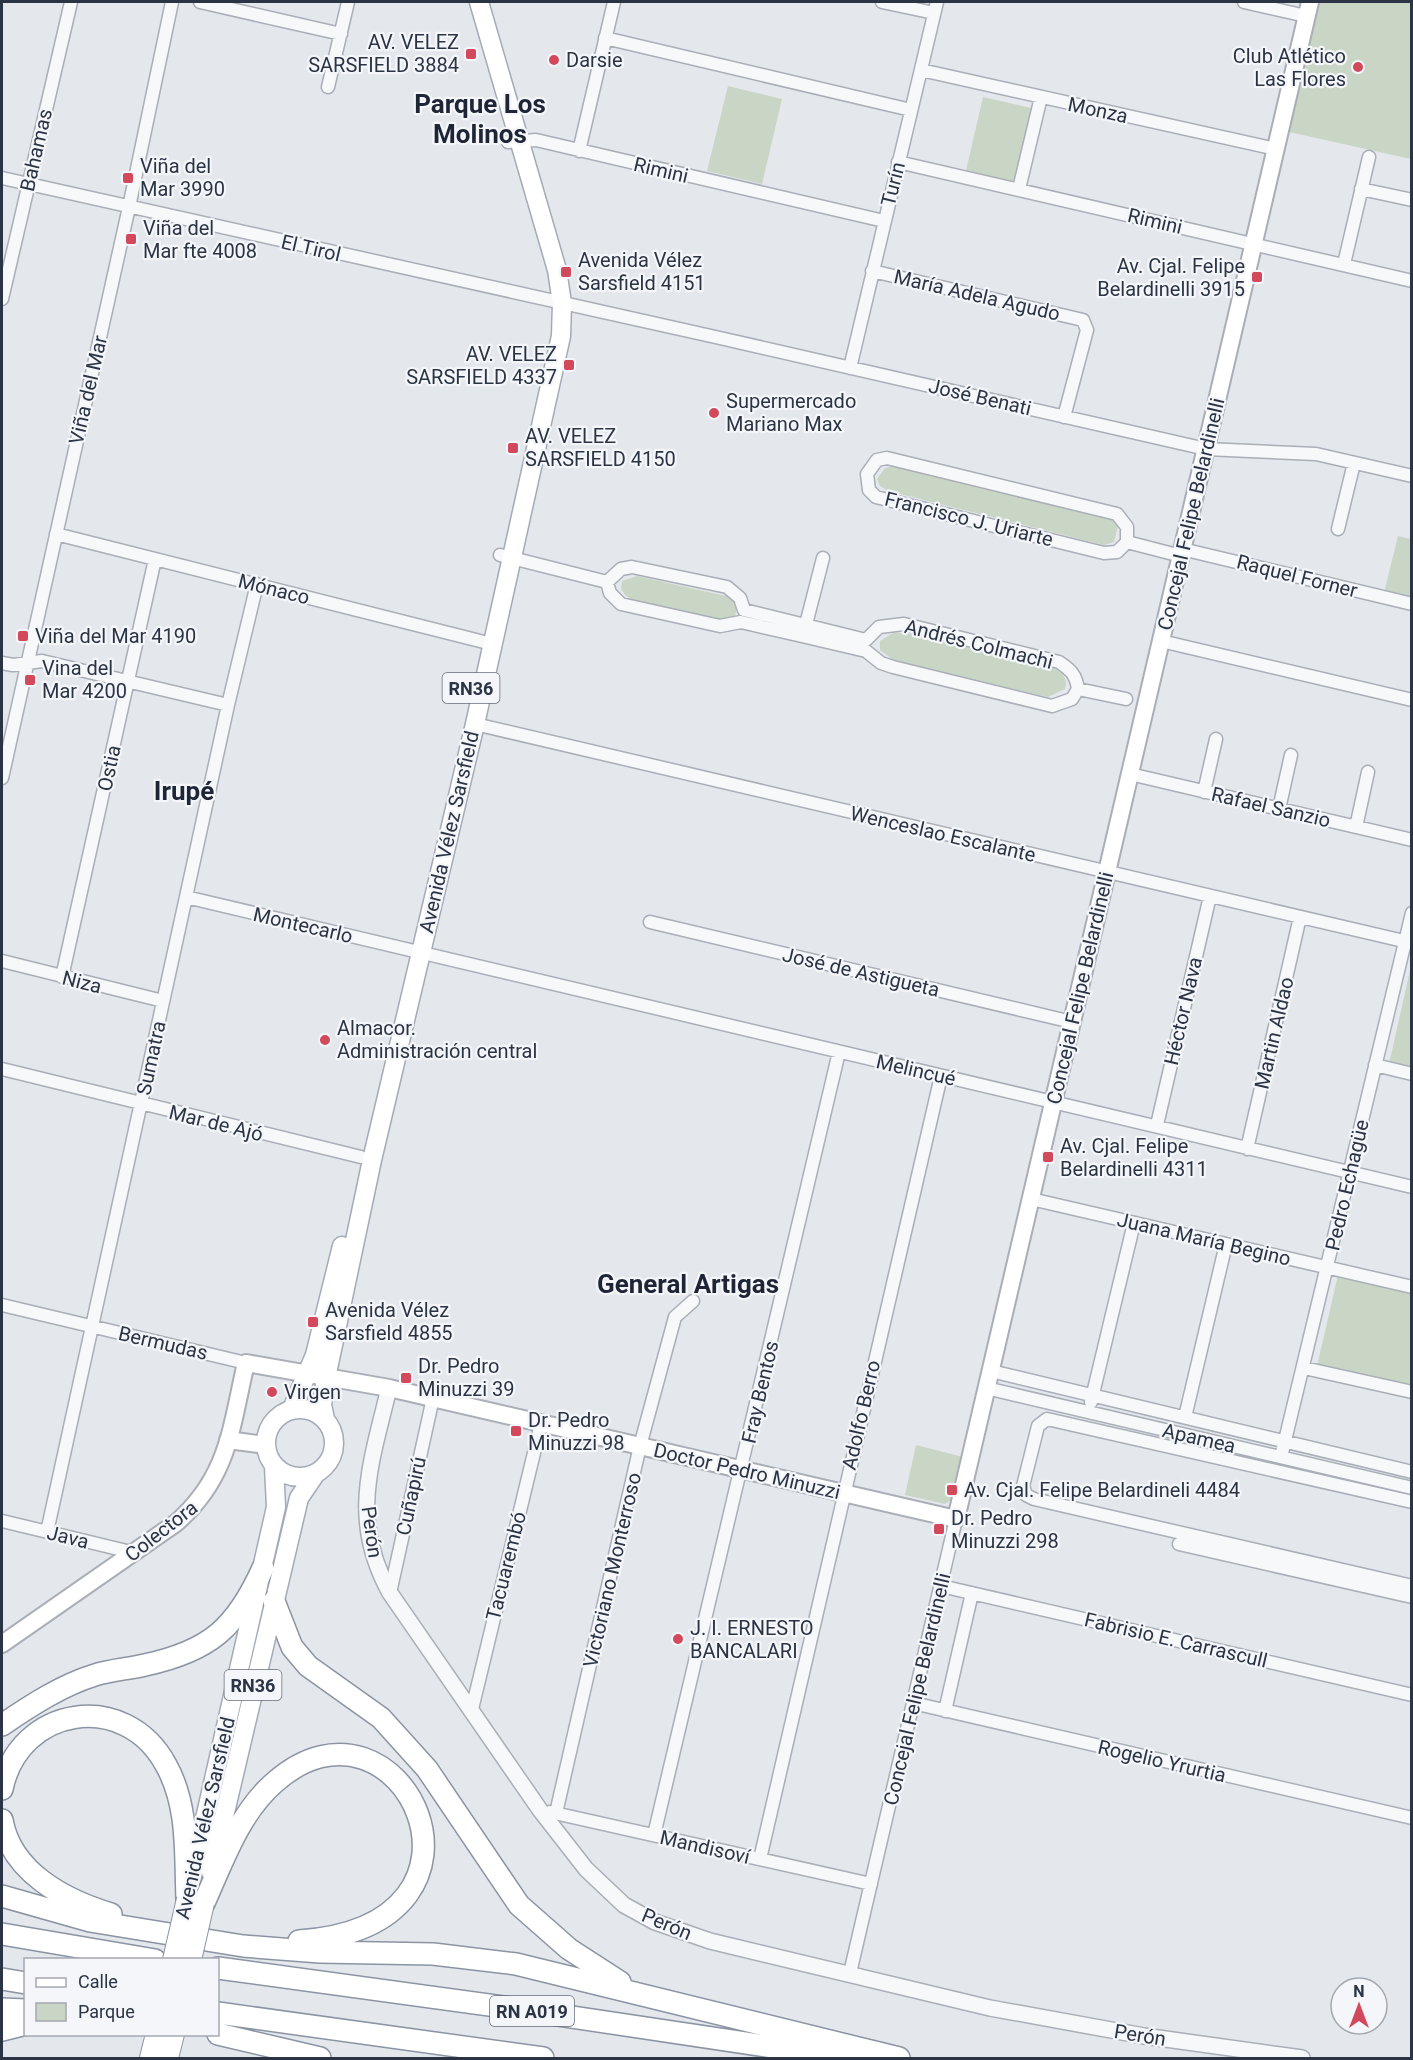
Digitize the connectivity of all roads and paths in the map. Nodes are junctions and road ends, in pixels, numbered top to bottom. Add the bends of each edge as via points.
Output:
1 (71, 2) edge
2 (172, 2) edge
3 (200, 2) edge
4 (348, 2) edge
5 (467, 2) edge
6 (479, 2) edge
7 (614, 2) edge
8 (882, 2) edge
9 (1244, 2) edge
10 (936, 7) edge
11 (1308, 9) edge
12 (341, 34) junction
13 (605, 38) junction
14 (921, 70) junction
15 (328, 87) dead end
16 (1041, 97) junction
17 (911, 110) junction
18 (514, 141) junction
19 (1276, 149) junction
20 (579, 151) junction
21 (1369, 158) dead end
22 (898, 162) junction
23 (2, 178) edge
24 (28, 184) junction
25 (1019, 189) junction
26 (1361, 189) junction
27 (1412, 200) edge
28 (129, 207) junction
29 (884, 221) junction
30 (1254, 244) junction
31 (1344, 264) junction
32 (872, 271) junction
33 (1412, 281) edge
34 (2, 299) edge
35 (556, 302) junction
36 (850, 368) junction
37 (1064, 417) junction
38 (1206, 449) junction
39 (1354, 463) junction
40 (1412, 476) edge
41 (1338, 529) dead end
42 (56, 534) junction
43 (1127, 542) junction
44 (1182, 552) junction
45 (506, 557) junction
46 (824, 558) dead end
47 (155, 559) junction
48 (607, 582) junction
49 (257, 584) junction
50 (1412, 604) edge
51 (742, 616) junction
52 (805, 630) junction
53 (1161, 641) junction
54 (487, 643) junction
55 (866, 645) junction
56 (28, 662) junction
57 (2, 663) edge
58 (128, 680) junction
59 (1078, 689) junction
60 (1126, 699) dead end
61 (1412, 700) edge
62 (228, 705) junction
63 (475, 724) junction
64 (1216, 739) dead end
65 (1291, 755) dead end
66 (1368, 772) dead end
67 (1130, 774) junction
68 (2, 778) edge
69 (1204, 792) junction
70 (1280, 809) junction
71 (1356, 827) junction
72 (1412, 840) edge
73 (1107, 872) junction
74 (1210, 896) junction
75 (186, 897) junction
76 (1412, 913) edge
77 (1300, 917) junction
78 (650, 922) dead end
79 (1408, 942) edge
80 (415, 952) junction
81 (2, 961) edge
82 (62, 977) junction
83 (163, 1001) junction
84 (1072, 1022) junction
85 (839, 1052) junction
86 (1376, 1065) junction
87 (2, 1070) edge
88 (1412, 1074) edge
89 (941, 1076) junction
90 (1053, 1103) junction
91 (141, 1104) junction
92 (1157, 1125) junction
93 (1247, 1149) junction
94 (362, 1157) junction
95 (1350, 1173) junction
96 (1412, 1187) edge
97 (1031, 1199) junction
98 (1134, 1223) junction
99 (1227, 1244) junction
100 (1328, 1268) junction
101 (1412, 1287) edge
102 (693, 1300) dead end
103 (2, 1305) edge
104 (92, 1326) junction
105 (246, 1363) junction
106 (1305, 1368) junction
107 (991, 1371) junction
108 (307, 1376) junction
109 (326, 1378) junction
110 (389, 1388) junction
111 (986, 1388) junction
112 (1412, 1392) edge
113 (1092, 1395) junction
114 (433, 1398) junction
115 (292, 1409) junction
116 (1088, 1412) junction
117 (1185, 1417) junction
118 (325, 1419) junction
119 (541, 1424) junction
120 (228, 1440) junction
121 (1286, 1442) junction
122 (265, 1445) junction
123 (640, 1446) junction
124 (1281, 1457) junction
125 (274, 1466) junction
126 (742, 1470) junction
127 (1412, 1472) edge
128 (316, 1473) junction
129 (1412, 1488) edge
130 (843, 1493) junction
131 (1412, 1502) edge
132 (956, 1519) junction
133 (2, 1521) edge
134 (47, 1532) junction
135 (1179, 1544) dead end
136 (135, 1553) junction
137 (263, 1568) junction
138 (940, 1586) junction
139 (1412, 1586) edge
140 (390, 1593) junction
141 (972, 1593) junction
142 (1412, 1597) edge
143 (274, 1601) junction
144 (2, 1644) edge
145 (1412, 1695) edge
146 (913, 1703) junction
147 (472, 1709) junction
148 (945, 1711) junction
149 (2, 1725) edge
150 (2, 1790) edge
151 (540, 1810) junction
152 (556, 1814) junction
153 (1412, 1818) edge
154 (2, 1820) edge
155 (654, 1835) junction
156 (760, 1859) junction
157 (871, 1884) junction
158 (2, 1896) edge
159 (196, 1901) junction
160 (2, 1934) edge
161 (186, 1937) junction
162 (149, 1958) edge
163 (173, 1958) edge
164 (191, 1958) edge
165 (219, 1968) edge
166 (850, 1974) junction
167 (2, 1979) edge
168 (24, 1983) edge
169 (653, 1998) junction
170 (2, 2009) edge
171 (24, 2010) edge
172 (219, 2013) edge
173 (24, 2024) edge
174 (2, 2030) edge
175 (219, 2034) edge
176 (156, 2036) edge
177 (174, 2036) edge
178 (207, 2036) edge
179 (150, 2058) edge
180 (168, 2058) edge
181 (271, 2058) edge
182 (320, 2058) edge
183 (543, 2058) edge
184 (846, 2058) edge
185 (899, 2058) edge
186 (1302, 2058) edge

1 - 24 street, Bahamas
2 - 28 street, Viña del Mar
3 - 12 street
4 - 12 street
5 - 18 main road, Avenida Vélez Sarsfield / RN36
6 - 18 main road, Avenida Vélez Sarsfield / RN36
7 - 13 street
8 - 10 street
9 - 11 street
10 - 14 street, Turín
11 - 19 main road, Concejal Felipe Belardinelli
12 - 15 street
13 - 17 street
13 - 20 street
14 - 16 street, Monza
14 - 17 street, Turín
16 - 19 street, Monza
16 - 25 street
17 - 22 street, Turín
18 - 20 street, Rimini via 536,140
18 - 35 main road, Avenida Vélez Sarsfield / RN36 via 556,270
19 - 30 main road, Concejal Felipe Belardinelli
20 - 29 street, Rimini
21 - 26 street
22 - 25 street, Rimini
22 - 29 street, Turín
23 - 24 street, El Tirol
24 - 28 street, El Tirol
24 - 34 street, Bahamas
25 - 30 street, Rimini
26 - 27 street
26 - 31 street
28 - 35 street, El Tirol
28 - 42 street, Viña del Mar
29 - 32 street, Turín
30 - 31 street, Rimini
30 - 38 main road, Concejal Felipe Belardinelli
31 - 33 street, Rimini
32 - 36 street, Turín
32 - 37 street, María Adela Agudo via 1083,320 1087,330
35 - 36 street, José Benati
35 - 45 main road, Avenida Vélez Sarsfield / RN36 via 558,356
36 - 37 street, José Benati
37 - 38 street, José Benati
38 - 39 street, José Benati via 1316,454
38 - 44 main road, Concejal Felipe Belardinelli
39 - 40 street, José Benati
39 - 41 street
42 - 47 street, Mónaco
42 - 56 street, Viña del Mar
43 - 43 street, Francisco J. Uriarte via 1127,527 1117,514 887,458 877,460 867,474 869,490 876,497 1104,553 1117,552
43 - 44 street
44 - 50 street, Raquel Forner
44 - 53 main road, Concejal Felipe Belardinelli
45 - 48 street
45 - 54 main road, Avenida Vélez Sarsfield / RN36
46 - 52 street
47 - 49 street, Mónaco
47 - 58 street, Ostia
48 - 51 street via 610,593 621,604 720,627
48 - 51 street via 621,569 644,568 727,587 740,598
49 - 54 street, Mónaco
49 - 62 street, Sumatra
51 - 52 street
52 - 55 street
53 - 61 street
53 - 67 main road, Concejal Felipe Belardinelli
54 - 63 main road, Avenida Vélez Sarsfield / RN36
54 - 80 main road, Avenida Vélez Sarsfield / RN36
55 - 59 street via 881,663 893,667 1052,706 1072,699
55 - 59 street, Andrés Colmachi via 879,627 904,624 1059,662 1077,678
56 - 57 street
56 - 58 street via 42,661
56 - 68 street, Viña del Mar
58 - 62 street
58 - 82 street, Ostia
59 - 60 street
62 - 75 street, Sumatra
63 - 73 street, Wenceslao Escalante
63 - 80 main road, Avenida Vélez Sarsfield / RN36
64 - 69 street
65 - 70 street
66 - 71 street
67 - 69 street, Rafael Sanzio
67 - 73 main road, Concejal Felipe Belardinelli
69 - 70 street, Rafael Sanzio
70 - 71 street, Rafael Sanzio
71 - 72 street, Rafael Sanzio
73 - 74 street, Wenceslao Escalante
73 - 84 main road, Concejal Felipe Belardinelli
74 - 77 street, Wenceslao Escalante
74 - 92 street, Héctor Nava
75 - 80 street, Montecarlo
75 - 83 street, Sumatra
76 - 79 street, Pedro Echagüe
77 - 79 street, Wenceslao Escalante
77 - 93 street, Martin Aldao
78 - 84 street, José de Astigueta
79 - 86 street, Pedro Echagüe
80 - 85 street, Melincué
80 - 94 main road, Avenida Vélez Sarsfield / RN36
80 - 109 main road, Avenida Vélez Sarsfield / RN36
81 - 82 street, Niza
82 - 83 street, Niza
83 - 91 street, Sumatra
84 - 90 main road, Concejal Felipe Belardinelli
85 - 89 street, Melincué
85 - 126 street, Fray Bentos
86 - 88 street
86 - 95 street, Pedro Echagüe
87 - 91 street, Mar de Ajó
89 - 90 street, Melincué
89 - 130 street, Adolfo Berro
90 - 92 street, Melincué
90 - 97 main road, Concejal Felipe Belardinelli
91 - 94 street, Mar de Ajó
91 - 104 street, Sumatra
92 - 93 street, Melincué
93 - 95 street, Melincué
94 - 108 main road, Avenida Vélez Sarsfield / RN36 via 334,1283
95 - 96 street, Melincué
95 - 100 street, Pedro Echagüe
97 - 98 street, Juana María Begino
97 - 107 main road, Concejal Felipe Belardinelli
98 - 99 street, Juana María Begino
98 - 113 street
99 - 100 street, Juana María Begino
99 - 117 street
100 - 101 street, Juana María Begino
100 - 106 street, Pedro Echagüe
102 - 123 street, Victoriano Monterroso via 675,1317
103 - 104 street, Bermudas
104 - 105 street, Bermudas
104 - 134 street, Sumatra
105 - 108 main road, Bermudas
105 - 120 main road, Colectora
106 - 112 street
106 - 121 street, Pedro Echagüe
107 - 111 main road, Concejal Felipe Belardinelli
107 - 113 street, Apamea
108 - 109 main road, Bermudas
108 - 115 main road, Avenida Vélez Sarsfield / RN36
109 - 110 main road, Doctor Pedro Minuzzi
109 - 118 main road, Avenida Vélez Sarsfield / RN36 via 322,1406
110 - 114 main road, Doctor Pedro Minuzzi
110 - 140 street, Perón via 371,1464 366,1511 371,1552
111 - 116 street, Apamea
111 - 132 main road, Concejal Felipe Belardinelli
113 - 116 street
113 - 117 street, Apamea
114 - 119 main road, Doctor Pedro Minuzzi
114 - 140 street, Cuñapirú
115 - 118 main road via 310,1410
115 - 122 main road, RN36 via 270,1424
116 - 124 street, Apamea
117 - 121 street, Apamea
118 - 128 main road, RN36 via 334,1444 329,1461
119 - 123 main road, Doctor Pedro Minuzzi
119 - 147 street, Tacuarembó
120 - 122 main road
120 - 136 main road, Colectora via 217,1475 200,1501
121 - 124 street, Pedro Echagüe
121 - 127 street, Apamea
122 - 125 main road, RN36
123 - 126 main road, Doctor Pedro Minuzzi
123 - 152 street, Victoriano Monterroso
124 - 129 street, Apamea
125 - 128 main road via 289,1475
125 - 137 main road, Avenida Vélez Sarsfield / RN36 via 276,1507
126 - 130 main road, Doctor Pedro Minuzzi
126 - 155 street, Fray Bentos
128 - 143 main road, Avenida Vélez Sarsfield / RN36 via 299,1498
130 - 132 main road, Doctor Pedro Minuzzi
130 - 156 street, Adolfo Berro
131 - 139 street via 1047,1419 1038,1426 1023,1486 1026,1495 1034,1499
132 - 138 street, Concejal Felipe Belardinelli
133 - 134 street, Java
134 - 136 street, Java
135 - 142 street
136 - 144 main road, Colectora
137 - 149 highway via 236,1617 195,1650 82,1679
137 - 159 main road, Avenida Vélez Sarsfield / RN36
138 - 141 street, Fabrisio E. Carrascull
138 - 146 street, Concejal Felipe Belardinelli
140 - 147 street, Perón
141 - 145 street, Fabrisio E. Carrascull
141 - 148 street
143 - 159 main road, Avenida Vélez Sarsfield / RN36
143 - 169 highway via 292,1647 323,1678 381,1718 427,1769 519,1905 569,1950
146 - 148 street, Rogelio Yrurtia
146 - 157 street, Concejal Felipe Belardinelli
147 - 151 street, Perón
148 - 153 street, Rogelio Yrurtia
150 - 159 highway via 16,1752 44,1728 88,1716 127,1725 158,1752 178,1793
151 - 152 street, Mandisoví
151 - 166 street, Perón via 603,1888 655,1922 710,1941
152 - 155 street, Mandisoví
154 - 161 highway via 14,1853 55,1890 98,1910
155 - 156 street, Mandisoví
156 - 157 street, Mandisoví
157 - 166 street, Concejal Felipe Belardinelli
158 - 161 highway via 90,1921
159 - 161 highway via 256,1803 275,1782 309,1761 336,1755 378,1765 399,1780 417,1806 424,1836 421,1870 405,1898 375,1921 314,1940
159 - 163 highway, Avenida Vélez Sarsfield / RN36, bridge
159 - 164 highway, Avenida Vélez Sarsfield / RN36, bridge
160 - 162 highway
161 - 169 highway via 285,1950 470,1957 551,1971
165 - 184 highway, RN A019
166 - 186 street, Perón via 1001,2010 1144,2036
167 - 168 highway
169 - 185 highway
170 - 171 highway
172 - 183 highway, RN A019
173 - 174 highway
175 - 182 highway
176 - 179 highway
177 - 180 highway
178 - 181 highway

